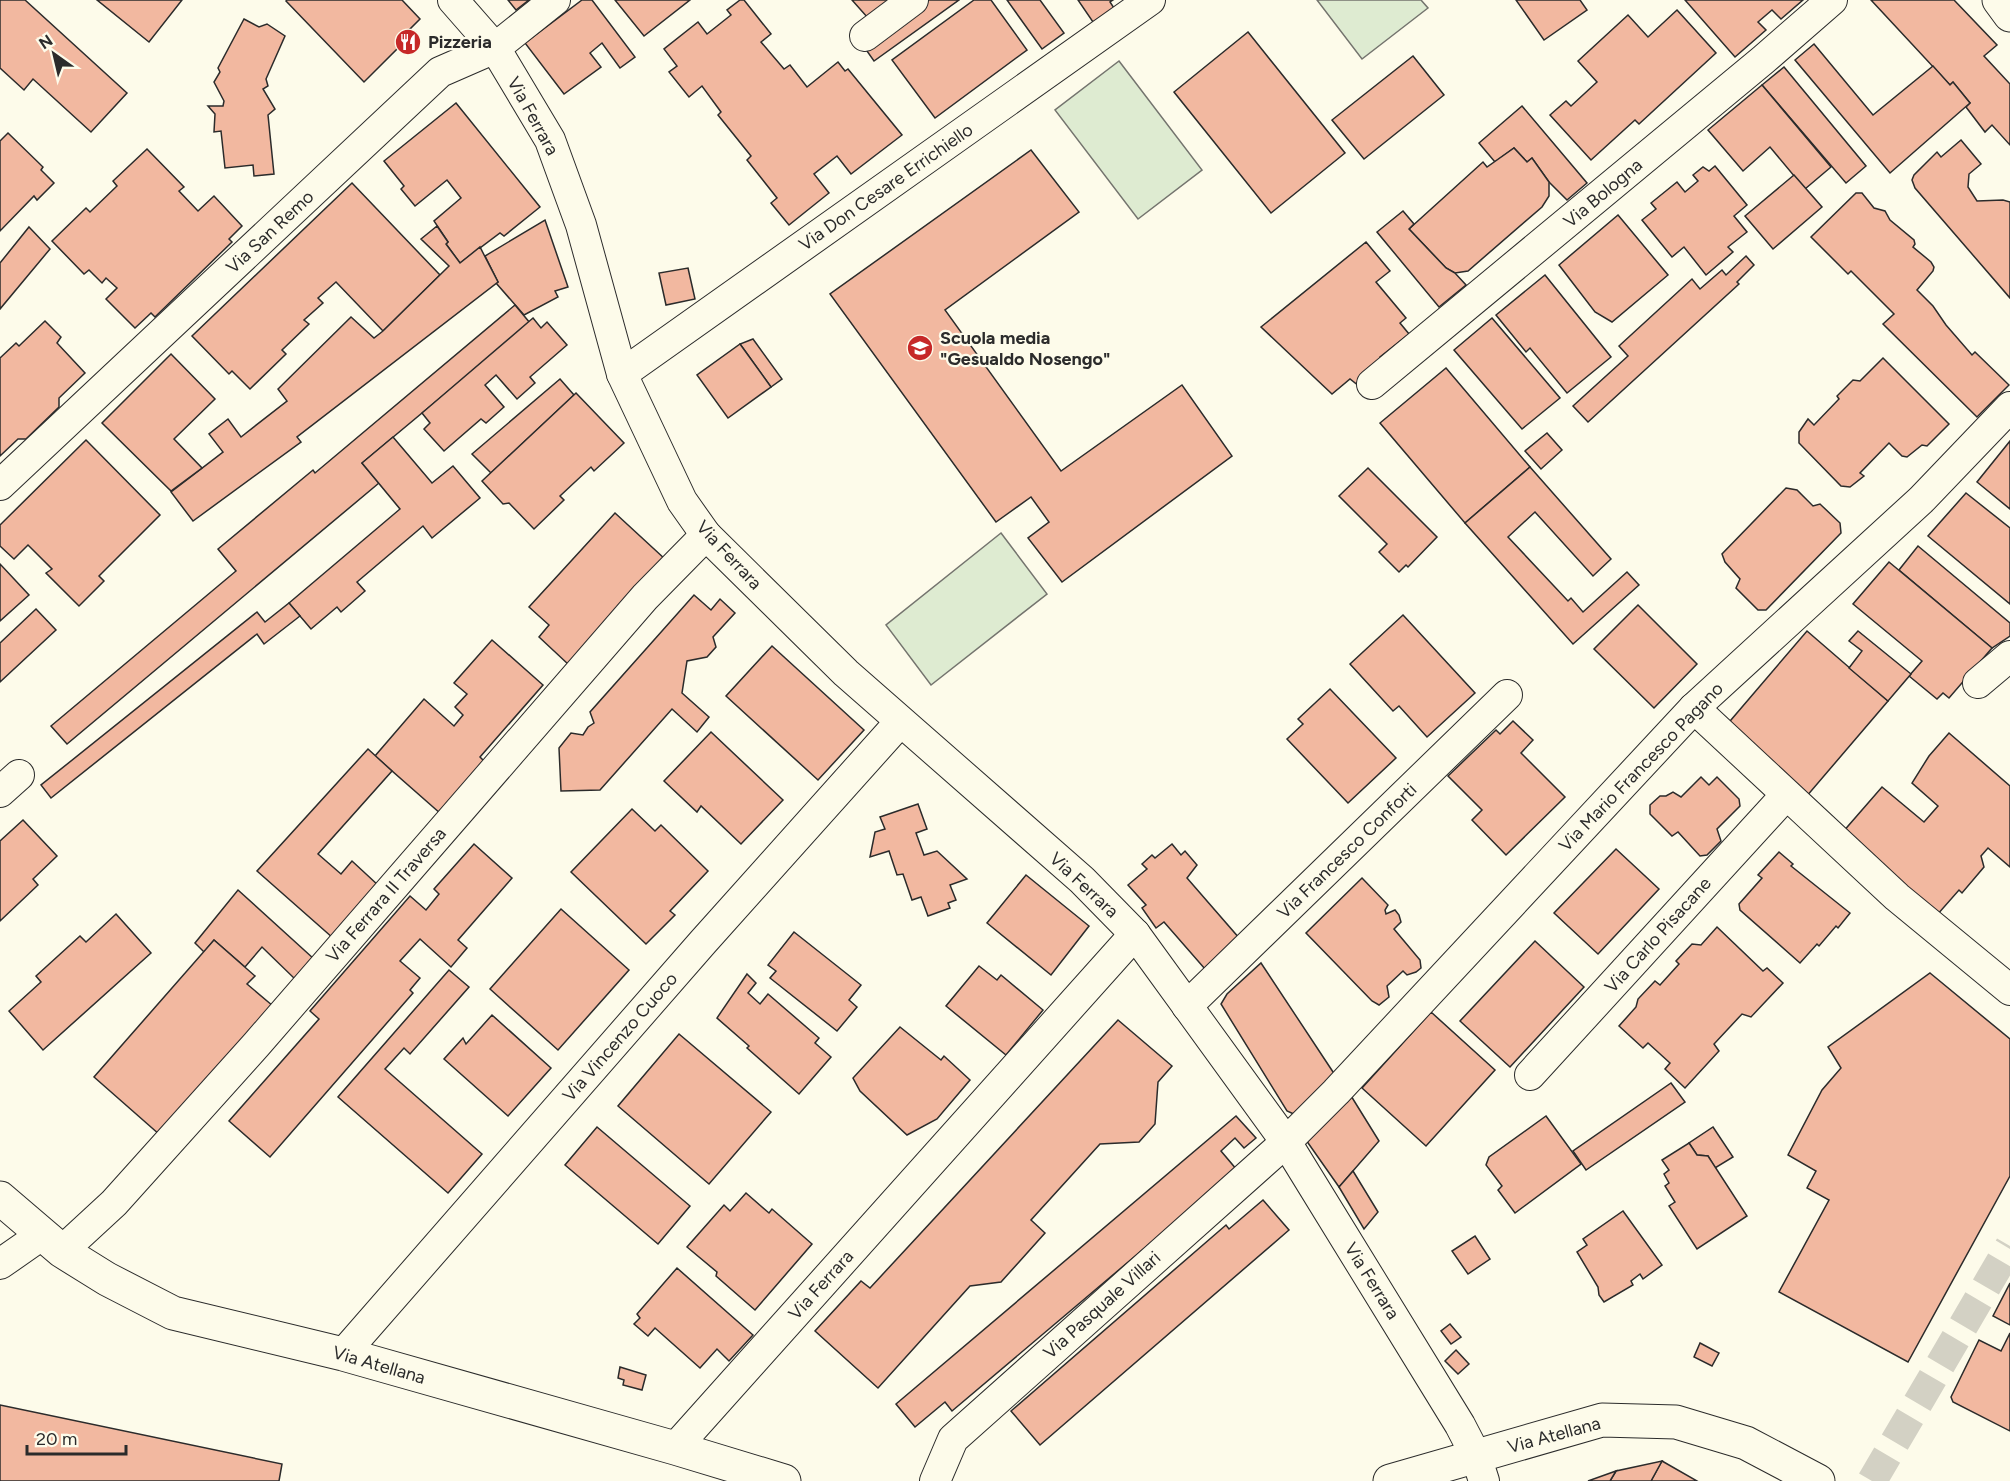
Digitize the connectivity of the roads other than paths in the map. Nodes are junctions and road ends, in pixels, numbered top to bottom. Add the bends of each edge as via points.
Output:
1 (453, 0) edge
2 (555, 0) edge
3 (913, 0) edge
4 (1150, 0) edge
5 (1832, 0) edge
6 (1999, 0) edge
7 (2010, 15) edge
8 (865, 36) dead end
9 (495, 48) junction
10 (622, 374) junction
11 (1372, 384) dead end
12 (2010, 406) edge
13 (0, 485) edge
14 (706, 535) junction
15 (2010, 656) edge
16 (1978, 683) dead end
17 (1507, 695) dead end
18 (1694, 708) junction
19 (900, 722) junction
20 (1786, 795) junction
21 (1135, 934) junction
22 (2010, 990) edge
23 (1188, 1006) junction
24 (1530, 1075) dead end
25 (1286, 1142) junction
26 (0, 1198) edge
27 (53, 1243) junction
28 (0, 1264) edge
29 (343, 1354) junction
30 (675, 1448) junction
31 (1480, 1469) edge
32 (784, 1481) edge
33 (935, 1481) edge
34 (1390, 1481) edge
35 (1818, 1481) edge

1 - 9 street, Via Ferrara
2 - 9 street, Via San Remo
3 - 8 street
4 - 10 street, Via Don Cesare Errichiello
5 - 11 street, Via Bologna
6 - 7 main road
9 - 10 street, Via Ferrara via 550,140 581,225
9 - 13 street, Via San Remo via 440,72
10 - 14 street, Via Ferrara via 682,501
12 - 18 street, Via Mario Francesco Pagano via 1921,500
14 - 19 street, Via Ferrara
14 - 27 street, Via Ferrara II Traversa via 645,597 114,1203
15 - 16 street
17 - 23 street, Via Francesco Conforti
18 - 20 street
18 - 25 street, Via Mario Francesco Pagano
19 - 21 street, Via Ferrara via 1082,880
19 - 29 street, Via Vincenzo Cuoco
20 - 22 street via 1897,897
20 - 24 street, Via Carlo Pisacane
21 - 23 street, Via Ferrara
21 - 30 street, Via Ferrara
23 - 25 street, Via Ferrara
25 - 31 street, Via Ferrara via 1460,1425
25 - 33 street, Via Pasquale Villari via 953,1439
26 - 27 main road, Via Atellana
27 - 28 street, Via Ferrara II Traversa
27 - 29 main road, Via Atellana via 107,1279 173,1312
29 - 30 main road, Via Atellana
30 - 32 main road, Via Atellana
31 - 34 main road, Via Atellana
31 - 35 main road, Via Atellana via 1602,1420 1676,1422 1746,1443

